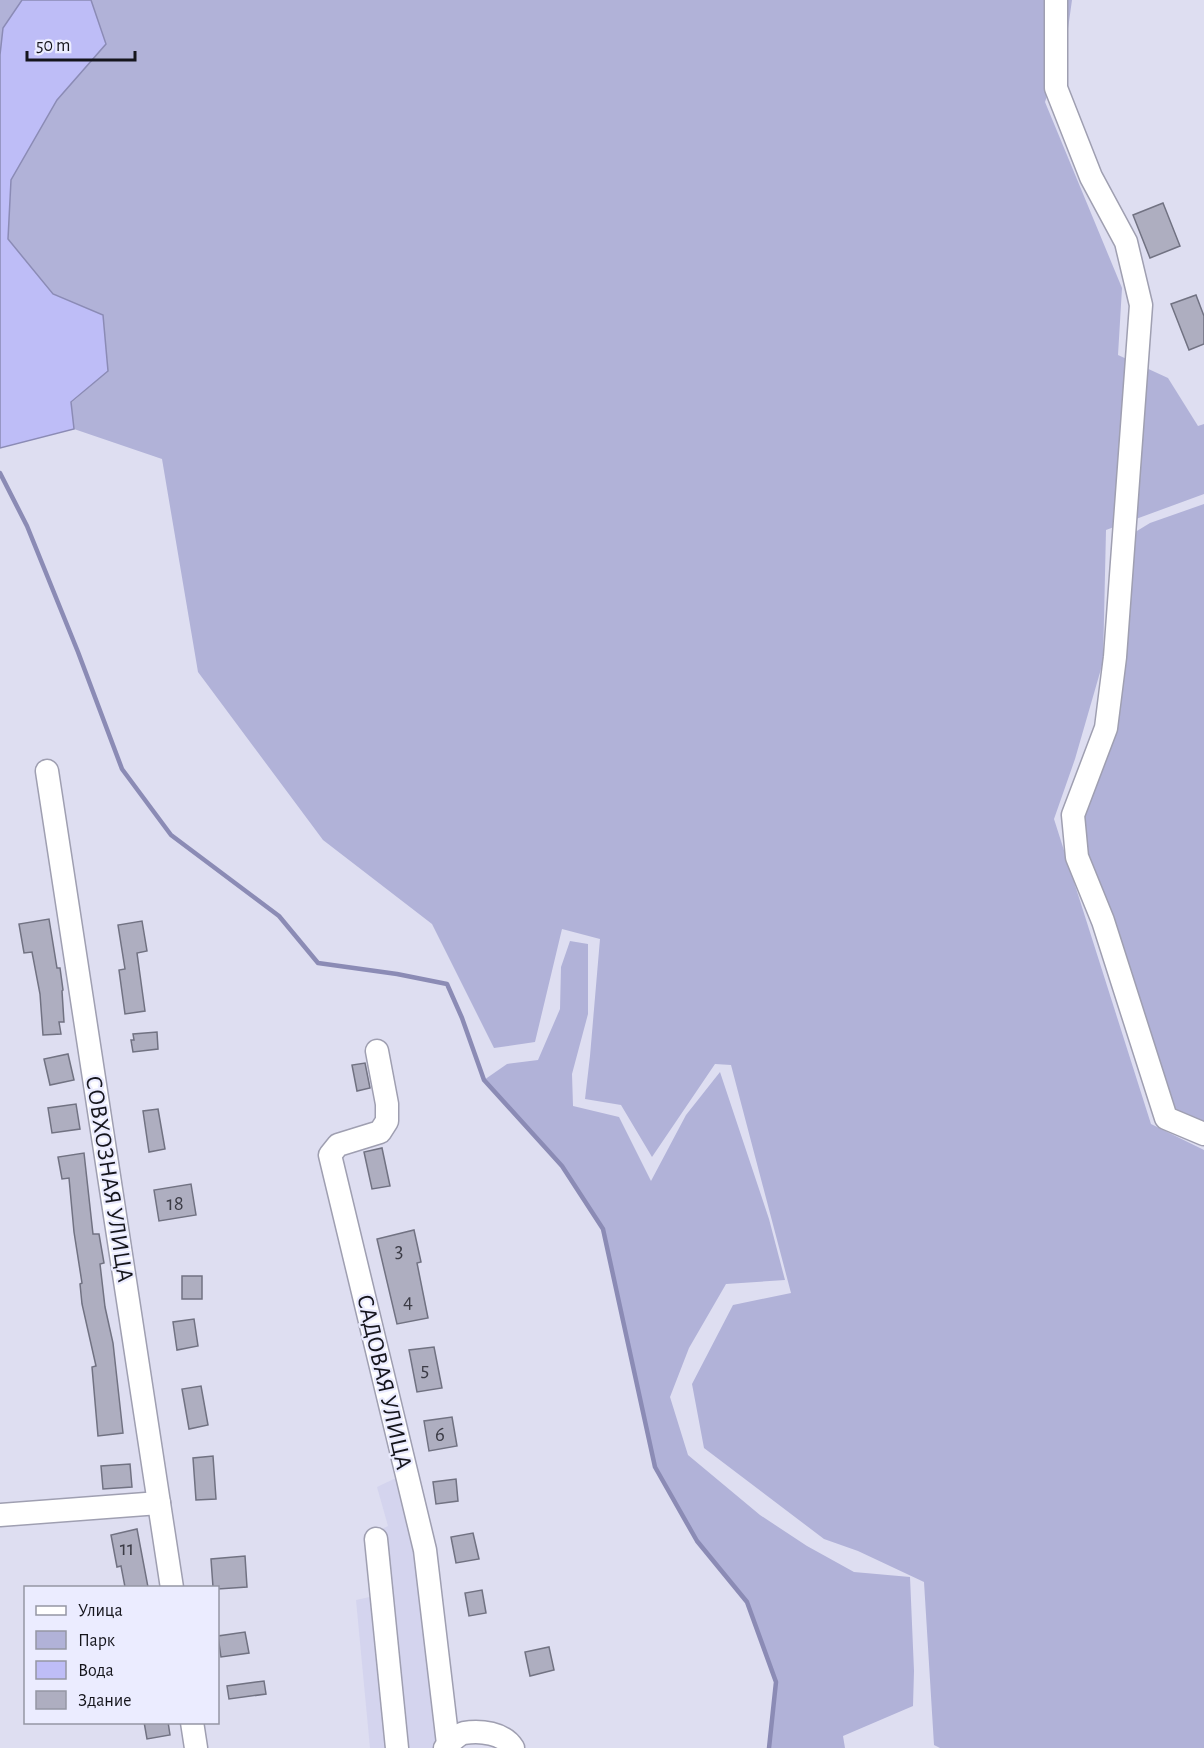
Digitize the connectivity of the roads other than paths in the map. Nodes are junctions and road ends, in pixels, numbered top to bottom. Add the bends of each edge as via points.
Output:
1 (1056, 0) edge
2 (46, 771) dead end
3 (377, 1051) dead end
4 (1204, 1134) edge
5 (159, 1503) junction
6 (0, 1515) edge
7 (376, 1539) dead end
8 (172, 1586) edge
9 (192, 1724) edge
10 (447, 1746) edge
11 (196, 1748) edge
12 (397, 1748) edge
13 (513, 1748) edge

1 - 4 street via 1056,87 1091,177 1126,242 1141,305 1115,657 1106,728 1073,815 1077,857 1103,921 1166,1118
2 - 5 street, СОВХОЗНАЯ УЛИЦА
3 - 10 street, САДОВАЯ УЛИЦА via 387,1121 380,1132 338,1145 330,1155 425,1550
5 - 6 street
5 - 8 street, СОВХОЗНАЯ УЛИЦА
7 - 12 street
9 - 11 street
10 - 13 street via 462,1733 491,1733

